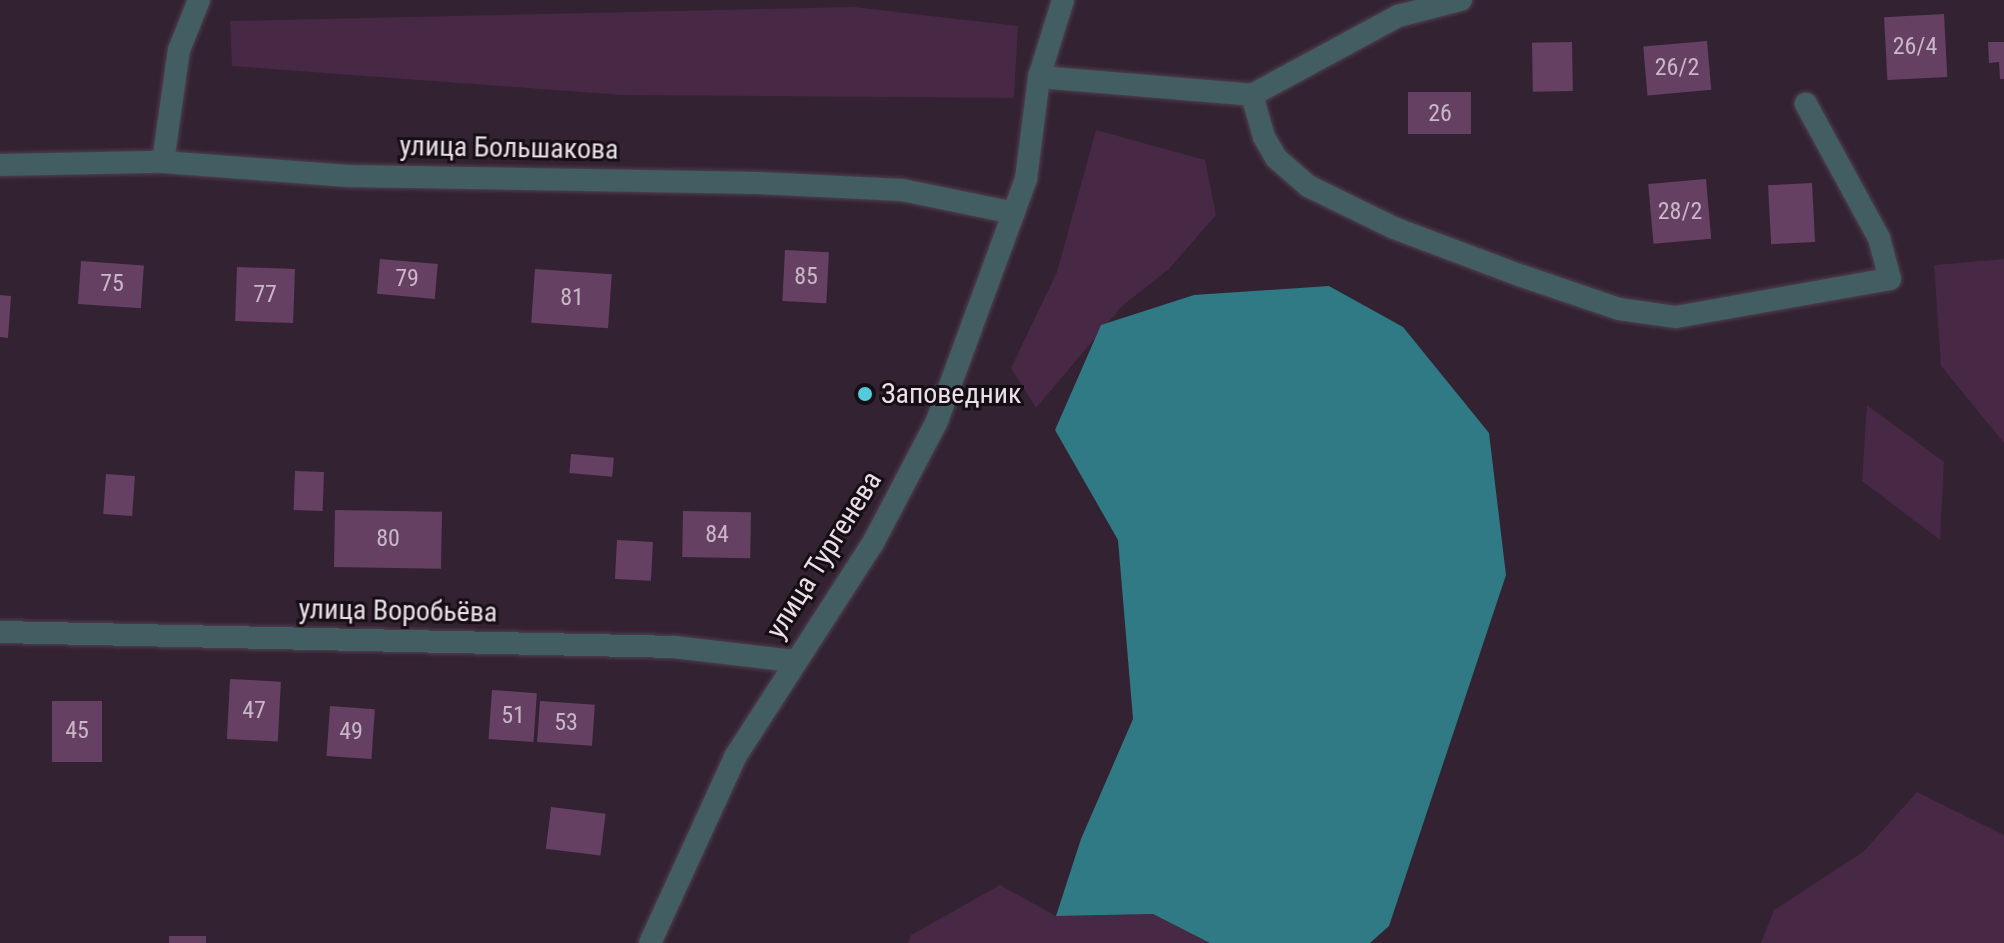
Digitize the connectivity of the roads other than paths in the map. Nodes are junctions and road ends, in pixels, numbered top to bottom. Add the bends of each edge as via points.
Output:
1 (199, 0) edge
2 (1063, 0) edge
3 (1461, 0) edge
4 (1039, 77) junction
5 (1252, 95) junction
6 (1806, 104) dead end
7 (163, 162) junction
8 (0, 165) edge
9 (1014, 213) junction
10 (0, 632) edge
11 (793, 661) junction
12 (650, 943) edge

1 - 7 street via 179,50
2 - 4 street, улица Тургенева
3 - 5 street via 1398,16
4 - 5 street
4 - 9 street, улица Тургенева via 1026,179
5 - 6 street via 1276,158 1308,186 1394,228 1522,276 1619,309 1676,317 1890,279 1879,238
7 - 8 street, улица Большакова
7 - 9 street, улица Большакова via 351,176 902,190
9 - 11 street, улица Тургенева via 937,421 873,543
10 - 11 street, улица Воробьёва via 674,647
11 - 12 street, улица Тургенева via 735,757

